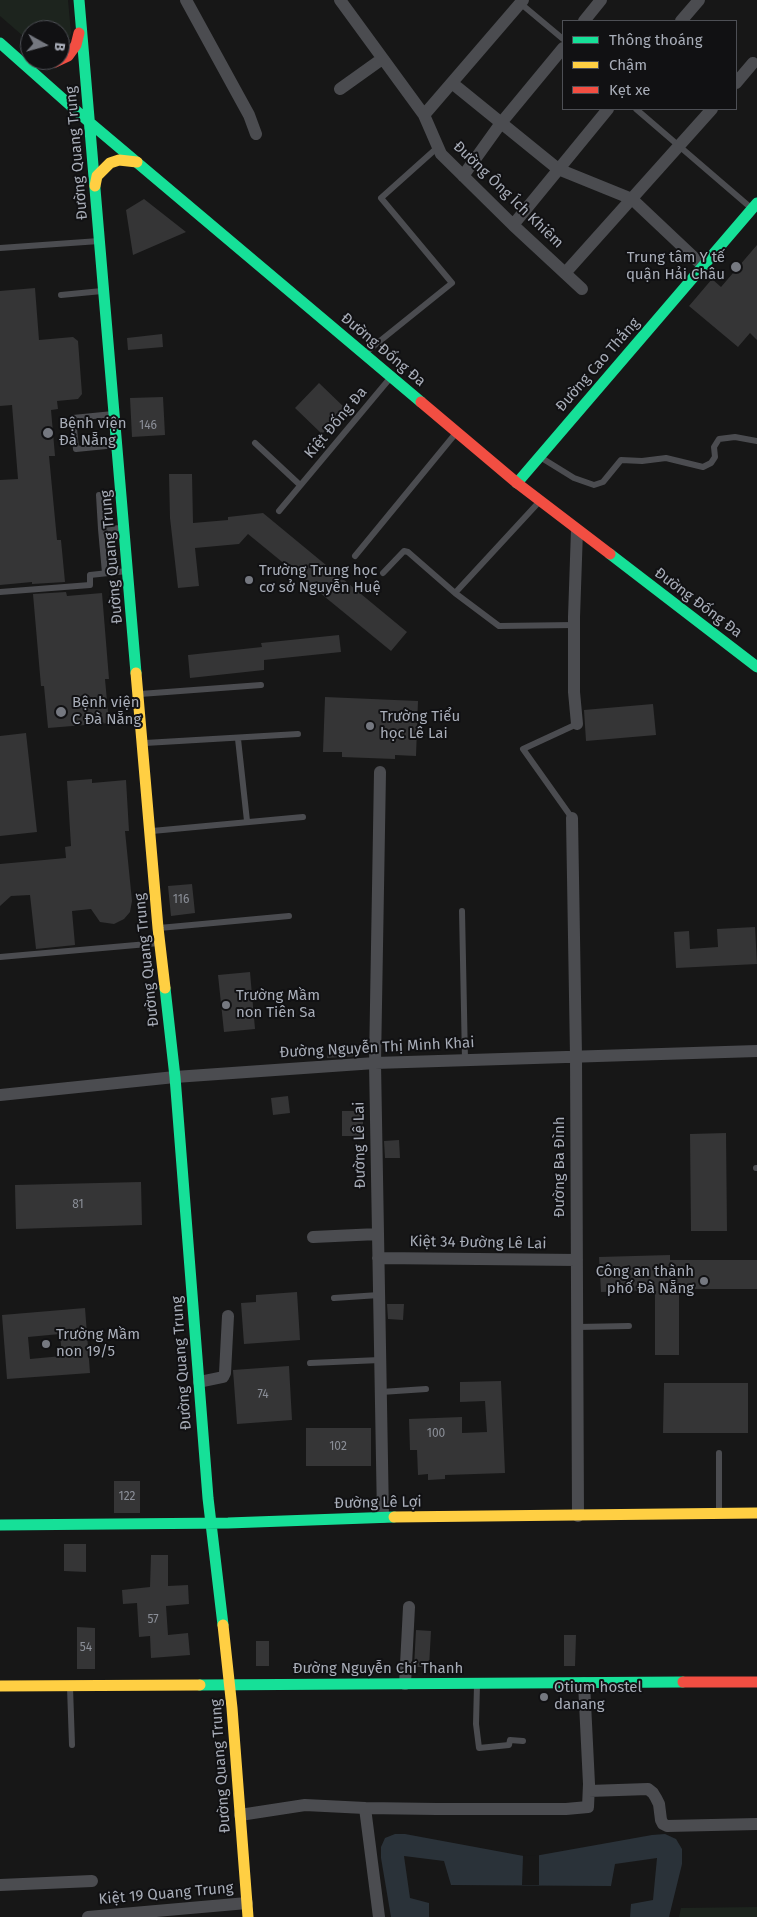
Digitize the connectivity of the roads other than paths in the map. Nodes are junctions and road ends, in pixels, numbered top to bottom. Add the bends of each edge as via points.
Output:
1 (79, 0) edge
2 (186, 0) edge
3 (340, 0) edge
4 (601, 0) edge
5 (699, 0) edge
6 (521, 1) edge
7 (585, 20) edge
8 (682, 20) edge
9 (80, 23) junction
10 (562, 38) edge
11 (0, 43) edge
12 (562, 49) edge
13 (70, 53) edge
14 (17, 57) junction
15 (20, 58) edge
16 (382, 59) junction
17 (753, 63) dead end
18 (737, 82) edge
19 (452, 83) junction
20 (340, 89) dead end
21 (607, 110) edge
22 (637, 110) edge
23 (711, 110) edge
24 (424, 116) junction
25 (89, 122) junction
26 (501, 123) junction
27 (256, 134) dead end
28 (679, 146) junction
29 (438, 147) junction
30 (137, 162) junction
31 (558, 169) junction
32 (463, 176) junction
33 (95, 186) junction
34 (632, 199) junction
35 (755, 206) edge
36 (512, 225) junction
37 (99, 241) junction
38 (0, 248) edge
39 (703, 266) junction
40 (566, 272) junction
41 (582, 289) dead end
42 (104, 291) junction
43 (61, 295) dead end
44 (364, 353) junction
45 (392, 376) junction
46 (114, 414) junction
47 (456, 433) junction
48 (757, 441) edge
49 (255, 443) dead end
50 (117, 445) junction
51 (540, 457) junction
52 (517, 483) junction
53 (300, 485) junction
54 (99, 495) dead end
55 (539, 501) junction
56 (279, 511) dead end
57 (124, 528) junction
58 (102, 529) junction
59 (577, 530) junction
60 (355, 556) dead end
61 (128, 571) junction
62 (105, 573) junction
63 (383, 573) dead end
64 (0, 592) edge
65 (455, 593) junction
66 (574, 625) junction
67 (757, 667) edge
68 (260, 685) dead end
69 (139, 694) junction
70 (577, 724) joint
71 (298, 734) dead end
72 (238, 739) junction
73 (143, 743) junction
74 (380, 772) dead end
75 (304, 817) dead end
76 (572, 818) joint
77 (247, 822) junction
78 (150, 832) junction
79 (462, 911) dead end
80 (289, 916) dead end
81 (158, 928) junction
82 (160, 943) junction
83 (0, 957) edge
84 (757, 1051) edge
85 (576, 1056) junction
86 (465, 1060) junction
87 (375, 1063) junction
88 (175, 1077) junction
89 (0, 1095) edge
90 (378, 1234) junction
91 (313, 1237) dead end
92 (378, 1258) junction
93 (577, 1260) junction
94 (379, 1295) junction
95 (334, 1298) dead end
96 (228, 1316) dead end
97 (629, 1326) dead end
98 (578, 1327) junction
99 (380, 1360) junction
100 (310, 1363) dead end
101 (199, 1382) junction
102 (426, 1389) dead end
103 (381, 1392) junction
104 (719, 1453) dead end
105 (757, 1513) edge
106 (719, 1514) junction
107 (578, 1516) junction
108 (383, 1517) junction
109 (210, 1522) junction
110 (0, 1524) edge
111 (409, 1607) dead end
112 (757, 1682) edge
113 (584, 1683) junction
114 (405, 1684) junction
115 (478, 1684) junction
116 (230, 1685) junction
117 (0, 1686) edge
118 (70, 1686) junction
119 (523, 1741) dead end
120 (72, 1745) dead end
121 (589, 1791) junction
122 (365, 1808) junction
123 (240, 1815) junction
124 (757, 1824) edge
125 (92, 1881) dead end
126 (0, 1885) edge
127 (246, 1903) junction
128 (88, 1917) edge
129 (248, 1917) edge
130 (379, 1917) edge

1 - 9 main road, Đường Quang Trung
2 - 27 street via 238,94
3 - 16 street, Đường Ông Ích Khiêm
4 - 7 street
5 - 8 street
6 - 10 lane
6 - 19 street
9 - 13 main road via 76,45
9 - 25 main road, Đường Quang Trung
11 - 14 main road, Đường Đống Đa
12 - 26 street
14 - 15 main road
14 - 25 main road, Đường Đống Đa
16 - 20 street
16 - 24 street, Đường Ông Ích Khiêm
17 - 18 street
19 - 24 street
19 - 26 street
21 - 31 street
22 - 28 lane
23 - 28 street
24 - 29 street, Đường Ông Ích Khiêm
25 - 30 main road, Đường Đống Đa
25 - 33 main road, Đường Quang Trung
26 - 31 street
26 - 32 street
28 - 34 street
28 - 35 lane
29 - 32 street, Đường Ông Ích Khiêm
29 - 44 lane via 381,198 452,284
30 - 33 main road via 119,160 110,163 97,176
30 - 44 main road, Đường Đống Đa
31 - 34 street
31 - 36 street
32 - 36 street, Đường Ông Ích Khiêm
33 - 37 main road, Đường Quang Trung
34 - 39 street
34 - 40 street
35 - 39 main road, Đường Cao Thắng
36 - 40 street, Đường Ông Ích Khiêm
37 - 38 lane
37 - 42 main road, Đường Quang Trung
39 - 51 main road, Đường Cao Thắng
40 - 41 street, Đường Ông Ích Khiêm
42 - 43 lane
42 - 46 main road, Đường Quang Trung
44 - 45 main road, Đường Đống Đa
45 - 47 main road, Đường Đống Đa
45 - 53 lane, Kiệt Đống Đa
46 - 50 main road, Đường Quang Trung
46 - 50 lane via 73,418 76,449
47 - 52 main road, Đường Đống Đa
47 - 60 lane
48 - 51 lane via 735,437 719,439 711,463 703,467 666,458 621,460 603,482 594,485 574,478
49 - 53 lane
50 - 57 main road, Đường Quang Trung
51 - 52 main road, Đường Cao Thắng
52 - 55 main road, Đường Đống Đa
53 - 56 lane, Kiệt Đống Đa
54 - 58 lane
55 - 59 main road, Đường Đống Đa
55 - 65 lane
57 - 58 lane
57 - 61 main road, Đường Quang Trung
58 - 62 lane
59 - 66 street
59 - 67 main road, Đường Đống Đa
61 - 62 lane
61 - 69 main road, Đường Quang Trung
62 - 64 lane via 90,575 90,586
63 - 65 lane via 404,551 408,552
65 - 66 lane via 499,626
66 - 70 street
68 - 69 lane
69 - 73 main road, Đường Quang Trung
70 - 76 lane via 523,749
71 - 72 lane
72 - 73 lane
72 - 77 lane
73 - 78 main road, Đường Quang Trung
74 - 87 street, Đường Lê Lai
75 - 77 lane
76 - 85 street, Đường Ba Đình
77 - 78 lane
78 - 81 main road, Đường Quang Trung
79 - 86 lane
80 - 81 lane
81 - 82 main road, Đường Quang Trung
82 - 83 lane
82 - 88 main road, Đường Quang Trung
84 - 85 street, Đường Nguyễn Thị Minh Khai
85 - 86 street, Đường Nguyễn Thị Minh Khai
85 - 93 street, Đường Ba Đình
86 - 87 street, Đường Nguyễn Thị Minh Khai
87 - 88 street, Đường Nguyễn Thị Minh Khai
87 - 90 street, Đường Lê Lai
88 - 89 street, Đường Nguyễn Thị Minh Khai
88 - 101 main road, Đường Quang Trung
90 - 91 street
90 - 92 street, Đường Lê Lai
92 - 93 street, Kiệt 34 Đường Lê Lai
92 - 94 street, Đường Lê Lai
93 - 98 street, Đường Ba Đình
94 - 95 lane
94 - 99 street, Đường Lê Lai
96 - 101 street via 225,1373 223,1377
97 - 98 lane
98 - 107 street, Đường Ba Đình
99 - 100 lane
99 - 103 street, Đường Lê Lai
101 - 109 main road, Đường Quang Trung
102 - 103 lane
103 - 108 street, Đường Lê Lai
104 - 106 lane
105 - 106 main road, Đường Lê Lợi
106 - 107 main road, Đường Lê Lợi
107 - 108 main road, Đường Lê Lợi
108 - 109 main road, Đường Lê Lợi
109 - 110 main road, Đường Lê Lợi
109 - 116 main road, Đường Quang Trung
111 - 114 street
112 - 113 main road, Đường Nguyễn Chí Thanh
113 - 115 main road, Đường Nguyễn Chí Thanh
113 - 121 street
114 - 115 main road, Đường Nguyễn Chí Thanh
114 - 116 main road, Đường Nguyễn Chí Thanh
115 - 119 lane via 476,1724 479,1748 510,1745 510,1740
116 - 118 main road, Đường Nguyễn Chí Thanh
116 - 123 main road, Đường Quang Trung
117 - 118 main road, Đường Nguyễn Chí Thanh
118 - 120 lane
121 - 122 street via 588,1807 585,1808
121 - 124 street via 648,1789 659,1804 660,1820 668,1826
122 - 123 street via 305,1805
122 - 130 street
123 - 127 main road, Đường Quang Trung
125 - 126 street
127 - 128 street, Kiệt 19 Quang Trung
127 - 129 main road, Đường Quang Trung

